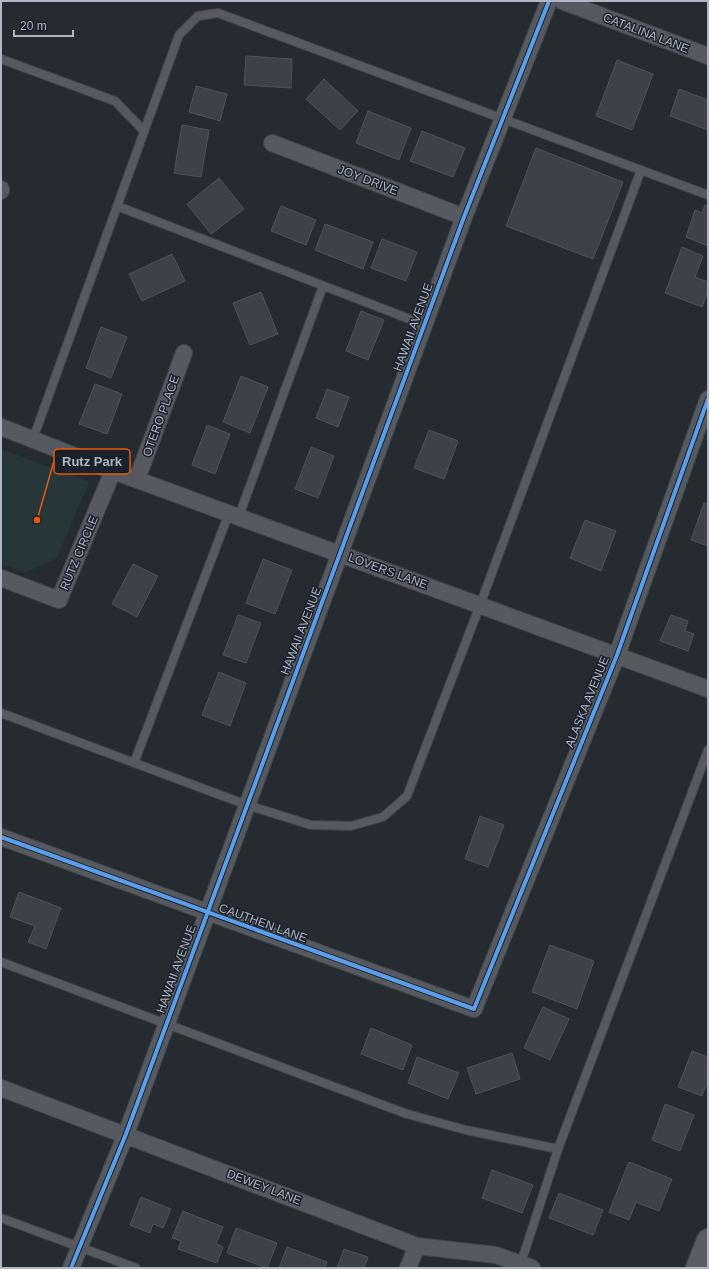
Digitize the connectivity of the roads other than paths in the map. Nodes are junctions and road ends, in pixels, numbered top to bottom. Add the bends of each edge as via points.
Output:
1 (549, 1) edge
2 (562, 1) edge
3 (708, 56) edge
4 (1, 59) edge
5 (502, 119) junction
6 (144, 131) junction
7 (272, 143) dead end
8 (641, 170) junction
9 (708, 195) edge
10 (117, 206) junction
11 (464, 217) junction
12 (323, 286) junction
13 (425, 325) junction
14 (184, 353) dead end
15 (708, 399) edge
16 (1, 427) edge
17 (33, 439) junction
18 (113, 471) junction
19 (137, 479) junction
20 (234, 515) junction
21 (341, 554) junction
22 (1, 578) edge
23 (480, 605) junction
24 (616, 655) junction
25 (708, 689) edge
26 (1, 713) edge
27 (708, 750) edge
28 (134, 763) junction
29 (247, 805) junction
30 (1, 837) edge
31 (206, 913) junction
32 (1, 962) edge
33 (474, 1009) joint
34 (167, 1023) junction
35 (1, 1088) edge
36 (126, 1134) junction
37 (558, 1149) junction
38 (1, 1218) edge
39 (708, 1240) edge
40 (417, 1246) junction
41 (80, 1248) junction
42 (524, 1267) edge
43 (71, 1268) edge
44 (136, 1268) edge
45 (408, 1268) edge
46 (697, 1268) edge

1 - 5 street, HAWAII AVENUE
2 - 3 street, CATALINA LANE
4 - 6 lane via 115,101
5 - 6 lane via 218,13 198,16 179,34
5 - 8 lane
5 - 11 street, HAWAII AVENUE
6 - 10 lane
7 - 11 street, JOY DRIVE
8 - 9 lane
8 - 23 lane
10 - 12 lane
10 - 17 lane
11 - 13 street, HAWAII AVENUE
12 - 13 lane
12 - 20 lane
13 - 21 street, HAWAII AVENUE
14 - 19 street, OTERO PLACE
15 - 24 street, ALASKA AVENUE
16 - 17 street, LOVERS LANE
17 - 18 street, LOVERS LANE
18 - 19 street, LOVERS LANE
18 - 22 street, RUTZ CIRCLE via 59,600
19 - 20 street, LOVERS LANE
20 - 21 street, LOVERS LANE
20 - 28 lane
21 - 23 street, LOVERS LANE
21 - 29 street, HAWAII AVENUE
23 - 24 street, LOVERS LANE
23 - 29 lane via 406,796 383,817 351,826 311,824
24 - 25 street, LOVERS LANE
24 - 33 street, ALASKA AVENUE
26 - 28 lane
27 - 37 lane
28 - 29 lane
29 - 31 street, HAWAII AVENUE
30 - 31 street, CAUTHEN LANE
31 - 33 street, CAUTHEN LANE
31 - 34 street, HAWAII AVENUE
32 - 34 lane
34 - 36 street, HAWAII AVENUE
34 - 37 lane via 407,1114 466,1130
35 - 36 street, DEWEY LANE
36 - 40 street, DEWEY LANE
36 - 41 street, HAWAII AVENUE
37 - 42 lane
38 - 41 lane
39 - 46 main road
40 - 42 street, DEWEY LANE via 496,1255
40 - 45 street
41 - 43 street, HAWAII AVENUE
41 - 44 lane

